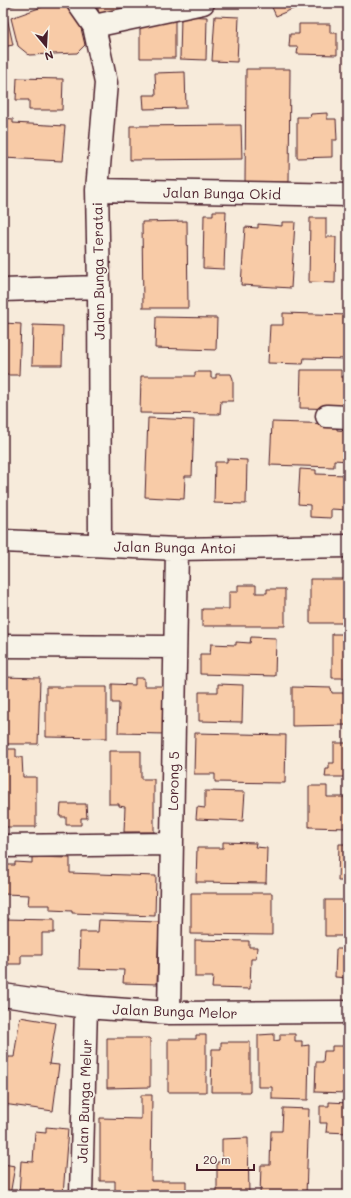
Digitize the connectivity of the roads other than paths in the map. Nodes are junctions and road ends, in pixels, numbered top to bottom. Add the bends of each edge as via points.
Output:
1 (78, 3) edge
2 (203, 3) edge
3 (94, 26) junction
4 (97, 190) junction
5 (348, 195) edge
6 (99, 287) junction
7 (3, 290) edge
8 (327, 416) dead end
9 (348, 417) edge
10 (3, 542) edge
11 (100, 545) junction
12 (348, 546) edge
13 (177, 549) junction
14 (3, 646) edge
15 (175, 647) junction
16 (172, 844) junction
17 (3, 846) edge
18 (3, 995) edge
19 (86, 1007) junction
20 (348, 1012) edge
21 (169, 1013) junction
22 (81, 1195) edge

1 - 3 street, Jalan Bunga Teratai
2 - 3 street
3 - 4 street, Jalan Bunga Teratai via 106,83
4 - 5 street, Jalan Bunga Okid
4 - 6 street, Jalan Bunga Teratai
6 - 7 street
6 - 11 street, Jalan Bunga Teratai
8 - 9 street
10 - 11 street, Jalan Bunga Antoi
11 - 13 street, Jalan Bunga Antoi
12 - 13 street, Jalan Bunga Antoi
13 - 15 street, Lorong 5
14 - 15 street
15 - 16 street, Lorong 5
16 - 17 street
16 - 21 street, Lorong 5
18 - 19 street, Jalan Bunga Melor
19 - 21 street, Jalan Bunga Melor
19 - 22 street, Jalan Bunga Melur
20 - 21 street, Jalan Bunga Melor

